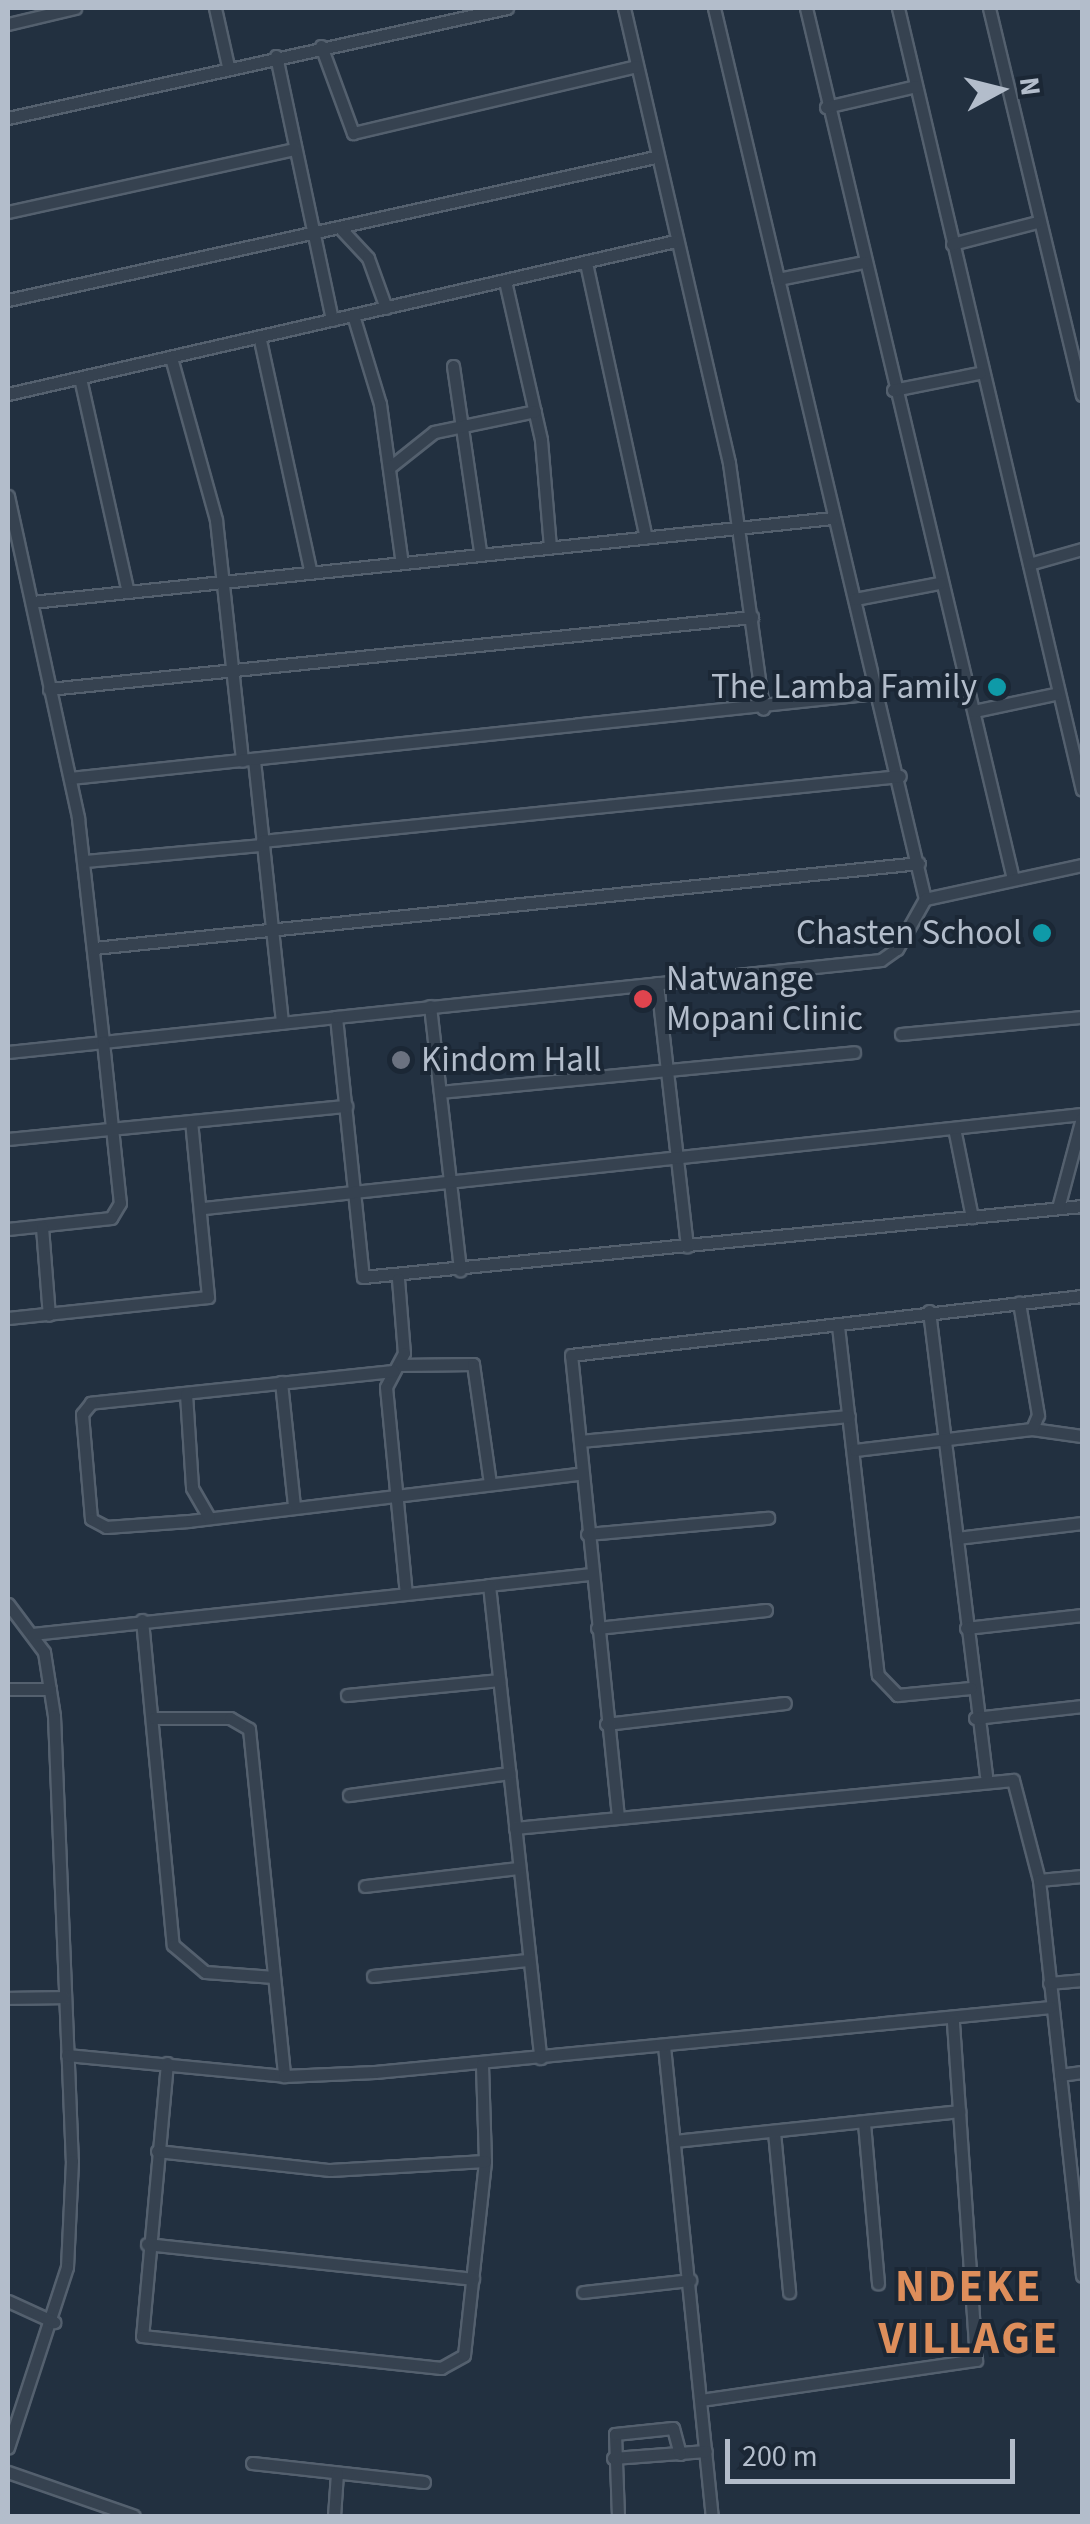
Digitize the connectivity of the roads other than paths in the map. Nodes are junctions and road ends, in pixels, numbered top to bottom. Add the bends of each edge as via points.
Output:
1 (75, 8) edge
2 (215, 8) edge
3 (507, 8) edge
4 (624, 8) edge
5 (714, 8) edge
6 (806, 8) edge
7 (898, 8) edge
8 (989, 8) edge
9 (8, 24) edge
10 (320, 46) junction
11 (276, 56) junction
12 (228, 66) junction
13 (636, 66) junction
14 (916, 86) junction
15 (826, 107) junction
16 (8, 118) edge
17 (295, 149) junction
18 (655, 156) junction
19 (8, 212) edge
20 (1037, 222) junction
21 (342, 230) junction
22 (314, 237) junction
23 (674, 241) junction
24 (952, 244) junction
25 (864, 262) junction
26 (586, 263) junction
27 (778, 279) junction
28 (504, 281) junction
29 (8, 300) edge
30 (386, 308) junction
31 (353, 316) junction
32 (332, 320) junction
33 (260, 340) junction
34 (172, 361) junction
35 (452, 366) dead end
36 (979, 373) junction
37 (80, 378) junction
38 (894, 390) junction
39 (8, 394) edge
40 (1082, 395) edge
41 (534, 412) junction
42 (462, 426) junction
43 (390, 467) junction
44 (8, 496) edge
45 (834, 518) junction
46 (741, 528) junction
47 (646, 538) junction
48 (550, 548) junction
49 (1082, 549) edge
50 (480, 552) junction
51 (401, 558) junction
52 (1030, 564) junction
53 (310, 569) junction
54 (221, 581) junction
55 (940, 583) junction
56 (128, 592) junction
57 (855, 599) junction
58 (32, 602) junction
59 (752, 617) junction
60 (231, 671) junction
61 (50, 689) junction
62 (876, 694) junction
63 (1055, 694) junction
64 (764, 709) junction
65 (974, 711) junction
66 (248, 760) junction
67 (900, 776) junction
68 (70, 778) junction
69 (1082, 790) edge
70 (262, 843) junction
71 (85, 861) junction
72 (918, 863) junction
73 (1082, 865) edge
74 (1013, 879) junction
75 (926, 898) junction
76 (274, 932) junction
77 (94, 948) junction
78 (657, 982) junction
79 (430, 1006) junction
80 (336, 1017) junction
81 (1082, 1017) edge
82 (282, 1024) junction
83 (901, 1034) dead end
84 (103, 1042) junction
85 (8, 1052) edge
86 (854, 1052) dead end
87 (667, 1070) junction
88 (440, 1092) junction
89 (346, 1106) junction
90 (1082, 1116) edge
91 (191, 1122) junction
92 (112, 1128) junction
93 (955, 1134) junction
94 (8, 1138) edge
95 (676, 1158) junction
96 (450, 1182) junction
97 (353, 1192) junction
98 (1082, 1206) edge
99 (204, 1208) junction
100 (1058, 1208) junction
101 (972, 1217) junction
102 (42, 1227) junction
103 (8, 1230) edge
104 (688, 1246) junction
105 (460, 1270) junction
106 (398, 1279) junction
107 (1082, 1296) edge
108 (1019, 1303) junction
109 (928, 1311) junction
110 (50, 1315) junction
111 (8, 1318) edge
112 (838, 1326) junction
113 (396, 1368) junction
114 (282, 1382) junction
115 (186, 1394) junction
116 (850, 1416) junction
117 (1032, 1429) junction
118 (1082, 1436) edge
119 (580, 1441) junction
120 (944, 1443) junction
121 (855, 1450) junction
122 (580, 1474) junction
123 (490, 1483) junction
124 (396, 1496) junction
125 (294, 1506) junction
126 (209, 1518) junction
127 (768, 1518) dead end
128 (1082, 1523) edge
129 (588, 1534) junction
130 (956, 1538) junction
131 (590, 1574) junction
132 (489, 1585) junction
133 (406, 1593) junction
134 (8, 1604) edge
135 (766, 1610) dead end
136 (1082, 1615) edge
137 (142, 1620) junction
138 (597, 1628) junction
139 (966, 1628) junction
140 (34, 1634) junction
141 (500, 1680) junction
142 (50, 1688) junction
143 (971, 1688) junction
144 (8, 1689) edge
145 (347, 1695) dead end
146 (785, 1703) dead end
147 (1082, 1706) edge
148 (154, 1718) junction
149 (974, 1718) junction
150 (606, 1724) junction
151 (510, 1773) junction
152 (986, 1776) junction
153 (349, 1795) dead end
154 (618, 1816) junction
155 (515, 1828) junction
156 (519, 1868) junction
157 (1082, 1876) edge
158 (1040, 1880) junction
159 (365, 1886) dead end
160 (529, 1960) junction
161 (373, 1976) dead end
162 (274, 1977) junction
163 (1082, 1980) edge
164 (1049, 1983) junction
165 (64, 1997) junction
166 (8, 1998) edge
167 (1051, 2007) junction
168 (953, 2022) junction
169 (664, 2046) junction
170 (67, 2054) junction
171 (540, 2058) junction
172 (167, 2064) junction
173 (482, 2064) junction
174 (1082, 2072) edge
175 (284, 2076) junction
176 (1060, 2076) junction
177 (960, 2111) junction
178 (864, 2122) junction
179 (774, 2132) junction
180 (675, 2141) junction
181 (157, 2152) junction
182 (485, 2161) junction
183 (146, 2244) junction
184 (1082, 2267) edge
185 (474, 2279) junction
186 (690, 2280) junction
187 (878, 2282) dead end
188 (583, 2292) dead end
189 (789, 2292) dead end
190 (8, 2301) edge
191 (54, 2322) junction
192 (701, 2400) junction
193 (8, 2448) edge
194 (706, 2451) junction
195 (680, 2454) junction
196 (613, 2458) junction
197 (252, 2464) dead end
198 (8, 2472) edge
199 (337, 2472) junction
200 (424, 2482) dead end
201 (134, 2516) edge
202 (334, 2516) edge
203 (618, 2516) edge
204 (712, 2516) edge

1 - 9 street
2 - 12 street
3 - 10 street
4 - 13 street
5 - 27 street
6 - 15 street
7 - 14 street
8 - 20 street
10 - 11 street
10 - 13 street via 353,133
11 - 12 street
11 - 17 street
12 - 16 street
13 - 18 street
14 - 15 street
14 - 24 street
15 - 25 street
17 - 19 street
17 - 22 street
18 - 21 street
18 - 23 street
20 - 24 street
20 - 40 street
21 - 22 street
21 - 30 street via 368,258
22 - 29 street
22 - 32 street
23 - 26 street
23 - 46 street
24 - 36 street
25 - 27 street
25 - 38 street
26 - 28 street
26 - 47 street
27 - 45 street
28 - 30 street
28 - 41 street
30 - 31 street
31 - 32 street
31 - 43 street
32 - 33 street
33 - 34 street
33 - 53 street
34 - 37 street
34 - 54 street via 209,489
35 - 42 street
36 - 38 street
36 - 52 street
37 - 39 street
37 - 56 street
38 - 55 street
41 - 42 street
41 - 48 street
42 - 43 street via 416,440
42 - 50 street
43 - 51 street
44 - 58 street
45 - 46 street
45 - 57 street
46 - 47 street
46 - 59 street
47 - 48 street
48 - 50 street
49 - 52 street
50 - 51 street
51 - 53 street
52 - 63 street
53 - 54 street
54 - 56 street
54 - 60 street
55 - 57 street
55 - 65 street
56 - 58 street
57 - 62 street
58 - 61 street
59 - 60 street
59 - 64 street
60 - 61 street
60 - 66 street
61 - 68 street
62 - 64 street
62 - 67 street
63 - 65 street
63 - 69 street
64 - 66 street
65 - 74 street
66 - 68 street
66 - 70 street
67 - 70 street
67 - 72 street
68 - 71 street
70 - 71 street
70 - 76 street
71 - 77 street
72 - 75 street
72 - 76 street
73 - 74 street
74 - 75 street
75 - 78 street via 898,949 880,960
76 - 77 street
76 - 82 street
77 - 84 street
78 - 79 street
78 - 87 street
79 - 80 street
79 - 88 street
80 - 82 street
80 - 89 street
81 - 83 street
82 - 84 street
84 - 85 street
84 - 92 street
86 - 87 street
87 - 88 street
87 - 95 street
88 - 96 street
89 - 91 street
89 - 97 street
90 - 93 street
90 - 100 street
91 - 92 street
91 - 99 street
92 - 94 street
92 - 102 street via 118,1212
93 - 95 street
93 - 101 street
95 - 96 street
95 - 104 street
96 - 97 street
96 - 105 street
97 - 99 street
97 - 106 street via 363,1277
98 - 100 street
99 - 110 street via 208,1297
100 - 101 street
101 - 104 street
102 - 103 street
102 - 110 street
104 - 105 street
105 - 106 street
106 - 113 street
107 - 108 street
108 - 109 street
108 - 117 street via 1038,1415
109 - 112 street
109 - 120 street
110 - 111 street
112 - 116 street
112 - 119 street via 575,1350
113 - 114 street
113 - 123 street via 473,1364
113 - 124 street via 386,1387
114 - 115 street
114 - 125 street
115 - 126 street via 192,1488
115 - 126 street via 83,1408 91,1519 106,1527
116 - 119 street
116 - 121 street
117 - 118 street
117 - 120 street
119 - 122 street
120 - 121 street
120 - 130 street
121 - 143 street via 884,1688
122 - 123 street
122 - 129 street
123 - 124 street
124 - 125 street
124 - 133 street
125 - 126 street
127 - 129 street
128 - 130 street
129 - 131 street
130 - 139 street
131 - 132 street
131 - 138 street
132 - 133 street
132 - 141 street
133 - 137 street
134 - 140 street
135 - 138 street
136 - 139 street
137 - 140 street
137 - 148 street
138 - 150 street
139 - 143 street
140 - 142 street
141 - 145 street
141 - 151 street
142 - 144 street
142 - 165 street
143 - 149 street
146 - 150 street
147 - 149 street
148 - 162 street via 173,1945 205,1972
148 - 162 street via 230,1718 248,1729
149 - 152 street
150 - 154 street
151 - 153 street
151 - 155 street
152 - 154 street
152 - 158 street via 1021,1788
154 - 155 street
155 - 156 street
156 - 159 street
156 - 160 street
157 - 158 street
158 - 164 street
160 - 161 street
160 - 171 street
162 - 175 street
163 - 164 street
164 - 167 street
165 - 166 street
165 - 170 street
167 - 168 street
167 - 176 street
168 - 169 street
168 - 177 street
169 - 171 street
169 - 180 street
170 - 172 street
170 - 191 street via 72,2222
171 - 173 street
172 - 175 street
172 - 181 street
173 - 175 street
173 - 182 street
174 - 176 street
176 - 184 street
177 - 178 street
177 - 192 street via 976,2360
178 - 179 street
178 - 187 street
179 - 180 street
179 - 189 street
180 - 186 street
181 - 182 street via 330,2170
181 - 183 street
182 - 185 street
183 - 185 street
183 - 185 street via 139,2331 147,2339 448,2368 464,2355
186 - 188 street
186 - 192 street
190 - 191 street
191 - 193 street
192 - 194 street
194 - 195 street
194 - 204 street
195 - 196 street
195 - 196 street via 674,2428 615,2434
196 - 203 street
197 - 199 street
198 - 201 street
199 - 200 street
199 - 202 street

